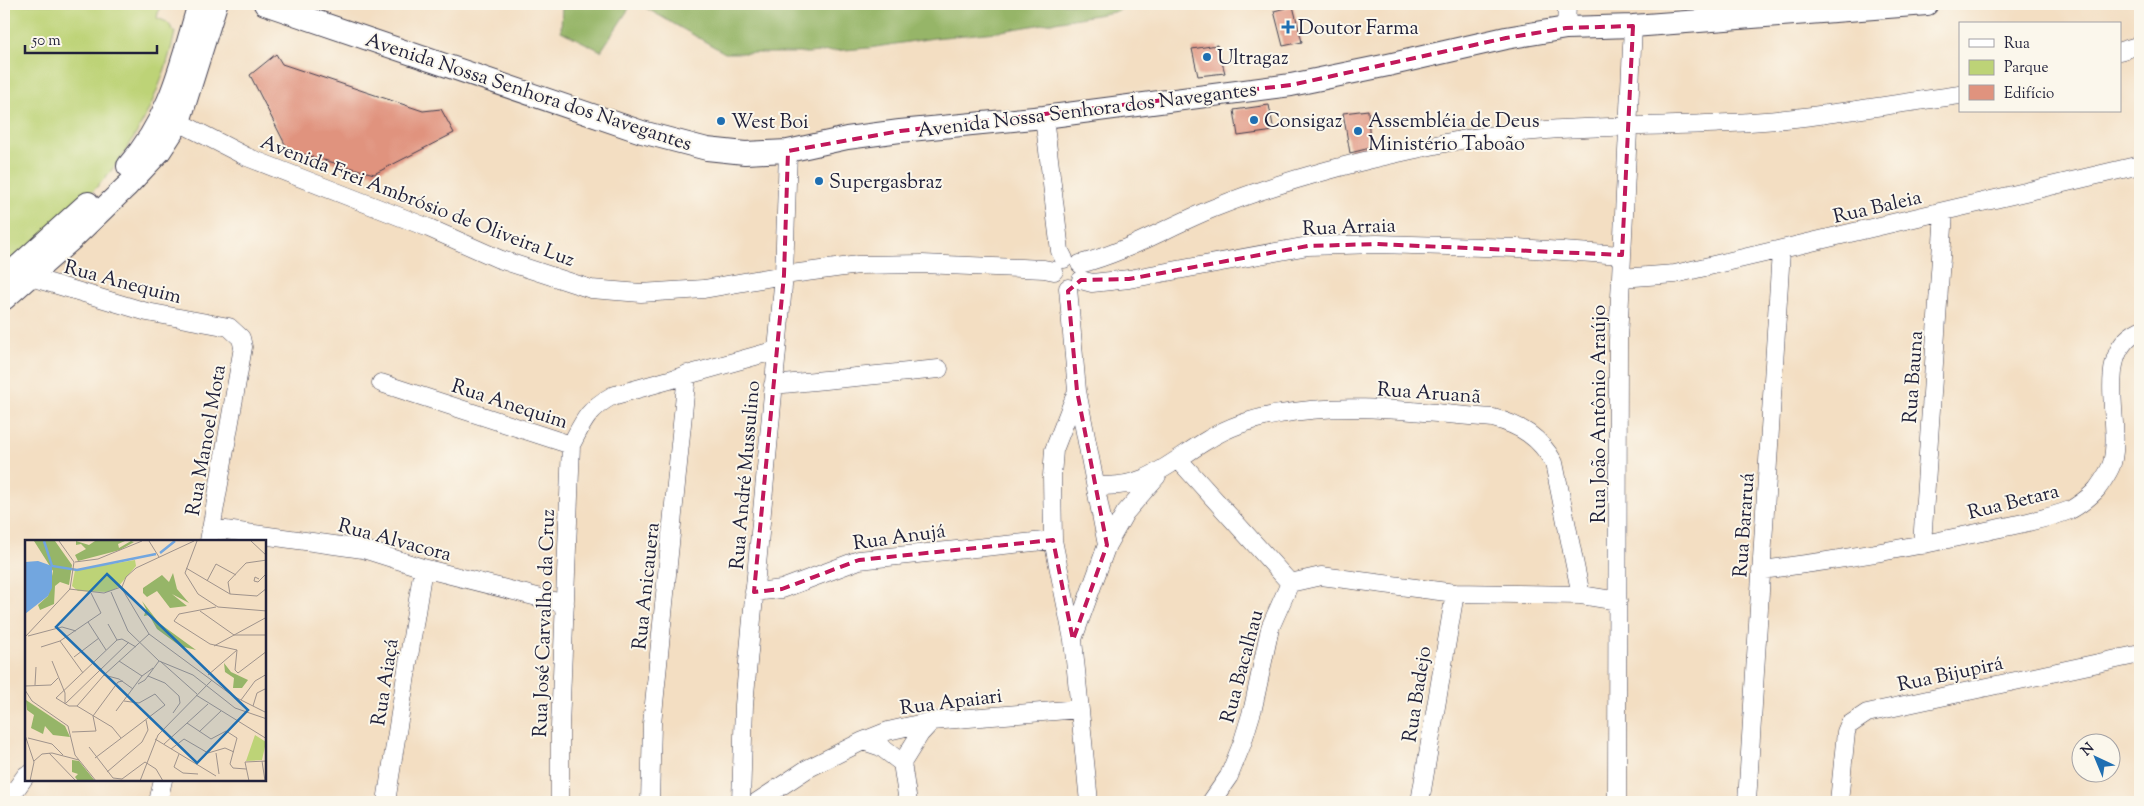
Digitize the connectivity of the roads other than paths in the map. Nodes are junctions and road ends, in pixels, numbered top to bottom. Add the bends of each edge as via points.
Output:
1 (199, 4) edge
2 (216, 4) edge
3 (265, 4) edge
4 (1567, 4) edge
5 (1927, 4) edge
6 (1633, 26) junction
7 (1566, 28) junction
8 (2140, 45) edge
9 (2122, 50) edge
10 (1959, 95) edge
11 (1044, 117) junction
12 (171, 118) junction
13 (1628, 126) junction
14 (788, 151) junction
15 (2140, 165) edge
16 (1944, 212) junction
17 (1781, 251) junction
18 (1622, 255) junction
19 (1069, 272) junction
20 (784, 275) junction
21 (15, 276) edge
22 (1621, 278) junction
23 (4, 299) edge
24 (2140, 330) edge
25 (243, 347) joint
26 (777, 350) junction
27 (939, 369) dead end
28 (687, 374) junction
29 (382, 383) dead end
30 (774, 385) junction
31 (1078, 390) junction
32 (571, 445) junction
33 (1178, 459) junction
34 (1162, 470) junction
35 (1096, 485) junction
36 (210, 534) edge
37 (1053, 540) junction
38 (1107, 545) junction
39 (1922, 545) junction
40 (423, 568) junction
41 (1761, 570) junction
42 (1290, 583) junction
43 (754, 592) junction
44 (1455, 593) junction
45 (1581, 595) junction
46 (1618, 602) junction
47 (565, 604) junction
48 (1073, 640) junction
49 (2140, 654) edge
50 (1079, 709) junction
51 (932, 721) junction
52 (863, 740) junction
53 (902, 763) junction
54 (25, 776) edge
55 (163, 781) edge
56 (7, 802) edge
57 (158, 802) edge
58 (386, 802) edge
59 (560, 802) edge
60 (650, 802) edge
61 (741, 802) edge
62 (757, 802) edge
63 (908, 802) edge
64 (1089, 802) edge
65 (1211, 802) edge
66 (1420, 802) edge
67 (1616, 802) edge
68 (1748, 802) edge
69 (1839, 802) edge

1 - 12 main road via 173,91
2 - 12 main road
3 - 14 main road, Avenida Nossa Senhora dos Navegantes via 642,132 707,149 745,153
4 - 7 street
5 - 6 main road, Avenida Nossa Senhora dos Navegantes
6 - 7 main road, Avenida Nossa Senhora dos Navegantes
6 - 13 street, Rua João Antônio Araújo
7 - 11 main road, Avenida Nossa Senhora dos Navegantes via 1291,85
8 - 9 street
10 - 13 street, Avenida Frei Ambrósio de Oliveira Luz via 1795,118
11 - 14 main road, Avenida Nossa Senhora dos Navegantes via 900,131
11 - 19 street via 1060,251
12 - 20 street, Avenida Frei Ambrósio de Oliveira Luz via 247,157 499,259 591,289 641,293 704,289
12 - 21 main road via 120,174
13 - 18 street, Rua João Antônio Araújo
13 - 19 street, Avenida Frei Ambrósio de Oliveira Luz via 1564,128 1456,141 1321,171 1214,208
14 - 20 street, Rua André Mussulino
15 - 16 street, Rua Baleia
16 - 17 street, Rua Baleia
16 - 39 street, Rua Bauna
17 - 22 street, Rua Baleia via 1676,274
17 - 41 street, Rua Bararuá
18 - 19 street, Rua Arraia via 1386,244 1308,246 1129,279 1092,283
18 - 22 street, Rua João Antônio Araújo
19 - 20 street, Avenida Frei Ambrósio de Oliveira Luz via 922,264 858,265
19 - 31 street
20 - 26 street, Rua André Mussulino
21 - 23 main road
21 - 25 street, Rua Anequim via 148,312 229,327 236,332
22 - 46 street, Rua João Antônio Araújo
24 - 39 street, Rua Betara via 2118,350 2112,368 2112,464 2096,490 2072,509
25 - 36 street, Rua Manoel Mota
26 - 28 street, Rua Anequim
26 - 30 street, Rua André Mussulino
27 - 30 street
28 - 32 street, Rua Anequim via 612,396 599,403 586,415
28 - 60 street, Rua Anicauera via 652,724
29 - 32 street, Rua Anequim
30 - 43 street, Rua André Mussulino
31 - 35 street
31 - 37 street via 1054,450
32 - 47 street, Rua José Carvalho da Cruz
33 - 34 street, Rua Aruanã
33 - 42 street
33 - 45 street, Rua Aruanã via 1239,424 1331,407 1493,418 1513,423 1546,449 1554,463
34 - 35 street, Rua Aruanã via 1125,486
34 - 38 street, Rua Aruanã via 1125,513
35 - 38 street
36 - 40 street, Rua Alvacora via 355,548
37 - 43 street, Rua Anujá via 858,560 782,589
37 - 48 street
38 - 48 street, Rua Aruanã
39 - 41 street, Rua Betara
40 - 47 street, Rua Alvacora
40 - 58 street, Rua Aiaçá
41 - 68 street, Rua Bararuá
42 - 44 street via 1321,576
42 - 65 street, Rua Bacalhau via 1270,628 1242,744 1229,776
43 - 61 street, Rua André Mussulino via 744,705
44 - 45 street
44 - 66 street, Rua Badejo
45 - 46 street
46 - 67 street, Rua João Antônio Araújo
47 - 59 street, Rua José Carvalho da Cruz
48 - 50 street
49 - 69 street, Rua Bijupirá via 1867,713 1849,724 1846,732
50 - 51 street, Rua Apaiari
50 - 64 street
51 - 52 street, Rua Apaiari
51 - 53 street
52 - 53 street via 881,747
52 - 62 street, Rua Apaiari
53 - 63 street
54 - 56 street
55 - 57 street

